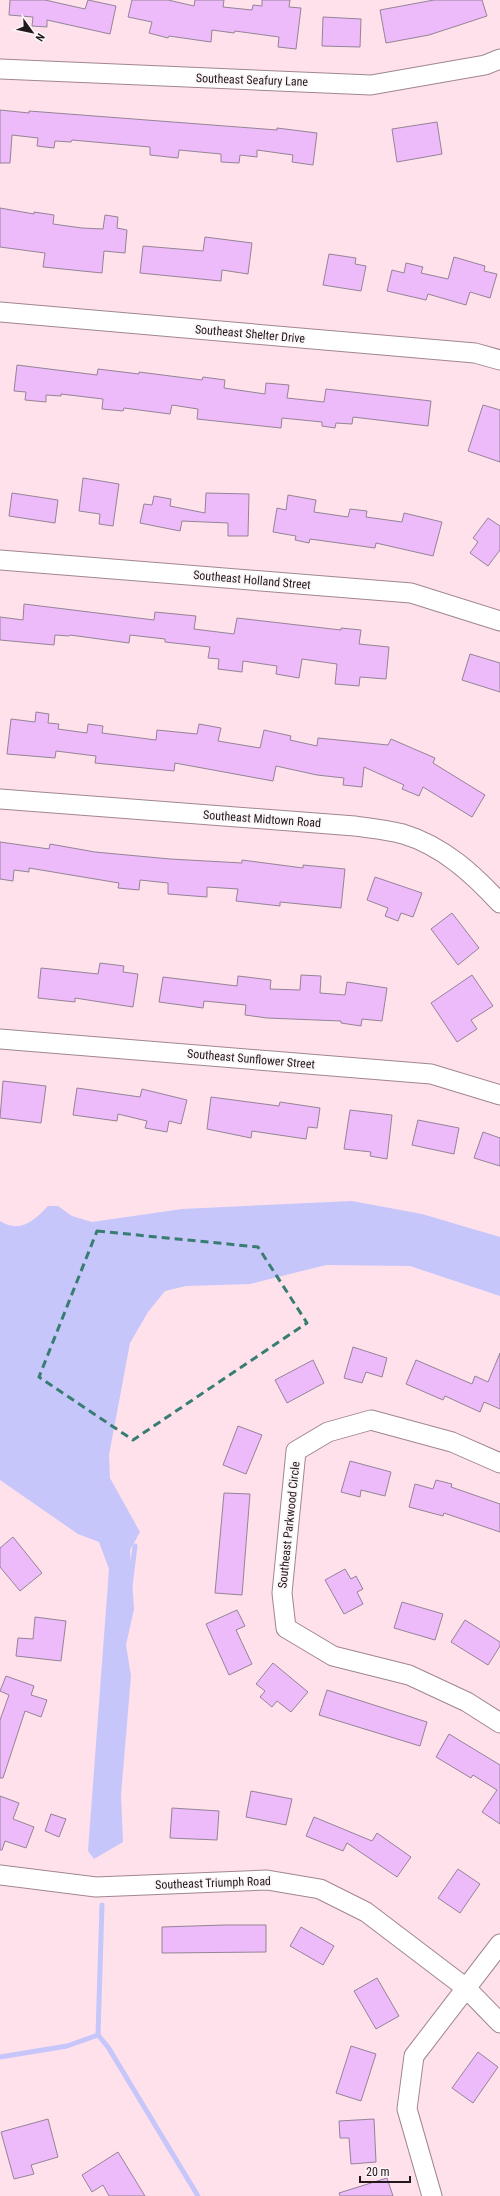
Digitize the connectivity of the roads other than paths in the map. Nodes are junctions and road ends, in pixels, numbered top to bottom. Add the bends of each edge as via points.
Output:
1 (500, 59) edge
2 (0, 69) edge
3 (0, 312) edge
4 (500, 360) edge
5 (0, 560) edge
6 (500, 621) edge
7 (0, 798) edge
8 (500, 903) edge
9 (0, 1039) edge
10 (500, 1095) edge
11 (500, 1463) edge
12 (500, 1723) edge
13 (0, 1875) edge
14 (500, 1944) edge
15 (466, 1988) junction
16 (500, 2023) edge
17 (432, 2196) edge

1 - 2 street, Southeast Seafury Lane via 485,65 371,85
3 - 4 street, Southeast Shelter Drive via 475,353
5 - 6 street, Southeast Holland Street via 411,593
7 - 8 street, Southeast Midtown Road via 355,826 403,834 441,851 477,878
9 - 10 street, Southeast Sunflower Street via 431,1074
11 - 12 street, Southeast Parkwood Circle via 452,1442 371,1420 328,1432 296,1452 282,1593 286,1628 333,1656 409,1675 467,1702
13 - 15 street, Southeast Triumph Road via 96,1887 267,1880 320,1889 366,1912
14 - 15 street
15 - 16 street, Southeast Triumph Road
15 - 17 street via 414,2056 407,2108

